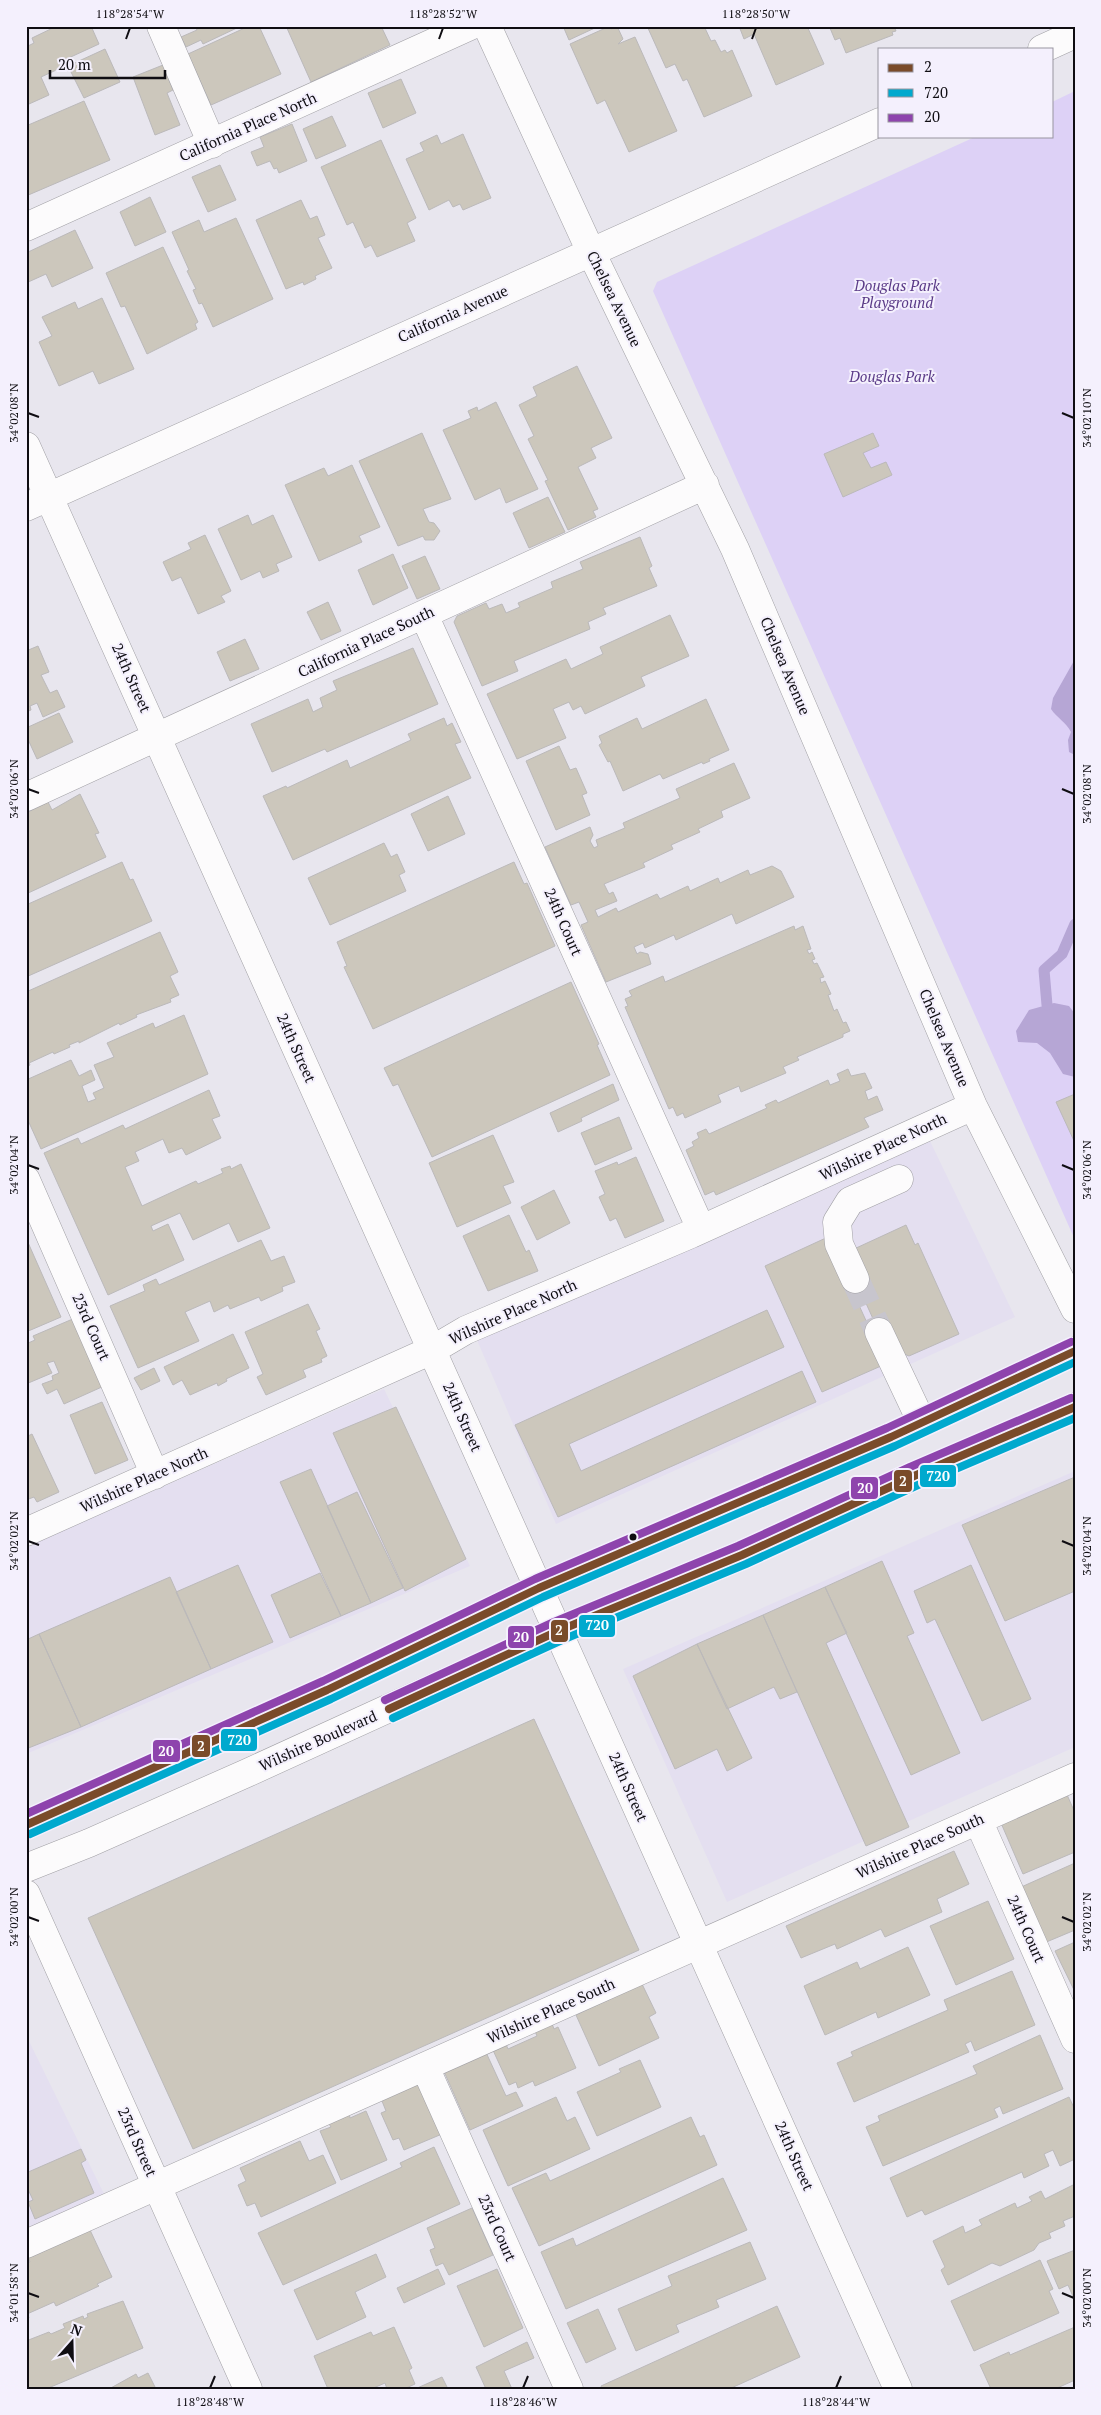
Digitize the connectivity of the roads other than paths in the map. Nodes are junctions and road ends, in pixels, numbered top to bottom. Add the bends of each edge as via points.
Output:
1 (161, 26) edge
2 (470, 26) edge
3 (487, 26) edge
4 (1075, 34) edge
5 (1044, 48) edge
6 (878, 123) edge
7 (212, 144) junction
8 (26, 227) edge
9 (591, 252) junction
10 (26, 446) edge
11 (705, 485) junction
12 (38, 501) edge
13 (424, 615) junction
14 (158, 738) junction
15 (26, 797) edge
16 (973, 1106) junction
17 (899, 1179) dead end
18 (26, 1180) edge
19 (701, 1230) junction
20 (855, 1279) tunnel mouth
21 (1075, 1309) edge
22 (879, 1332) tunnel mouth
23 (432, 1350) junction
24 (1075, 1351) edge
25 (1075, 1407) edge
26 (922, 1423) junction
27 (155, 1475) junction
28 (26, 1532) edge
29 (539, 1588) junction
30 (558, 1631) junction
31 (1075, 1777) edge
32 (978, 1820) junction
33 (26, 1825) edge
34 (26, 1868) edge
35 (26, 1894) edge
36 (699, 1945) junction
37 (1075, 2039) edge
38 (425, 2067) junction
39 (157, 2186) junction
40 (26, 2244) edge
41 (248, 2389) edge
42 (569, 2389) edge
43 (898, 2389) edge

1 - 7 street
2 - 7 street, California Place North
3 - 9 street, Chelsea Avenue
4 - 5 street
6 - 9 street, California Avenue
7 - 8 street, California Place North
9 - 11 street, Chelsea Avenue
9 - 12 street, California Avenue
10 - 12 street, 24th Street
11 - 13 street, California Place South
11 - 16 street, Chelsea Avenue
12 - 14 street, 24th Street
13 - 14 street, California Place South
13 - 19 street, 24th Court
14 - 15 street, California Place South
14 - 23 street, 24th Street
16 - 19 street, Wilshire Place North
16 - 21 street, Chelsea Avenue
17 - 20 street via 850,1201 837,1222 839,1244
18 - 27 street, 23rd Court
19 - 23 street, Wilshire Place North via 466,1330
22 - 26 street
23 - 27 street, Wilshire Place North
23 - 29 street, 24th Street
24 - 26 street
25 - 30 street, Wilshire Boulevard via 742,1555
26 - 29 street
27 - 28 street, Wilshire Place North
29 - 30 street, 24th Street
29 - 33 street via 327,1690
30 - 34 street, Wilshire Boulevard via 256,1769
30 - 36 street, 24th Street
31 - 32 street, Wilshire Place South
32 - 36 street, Wilshire Place South
32 - 37 street, 24th Court
35 - 39 street, 23rd Street
36 - 38 street, Wilshire Place South
36 - 43 street, 24th Street
38 - 39 street, Wilshire Place South
38 - 42 street, 23rd Court
39 - 40 street, Wilshire Place South
39 - 41 street, 23rd Street

